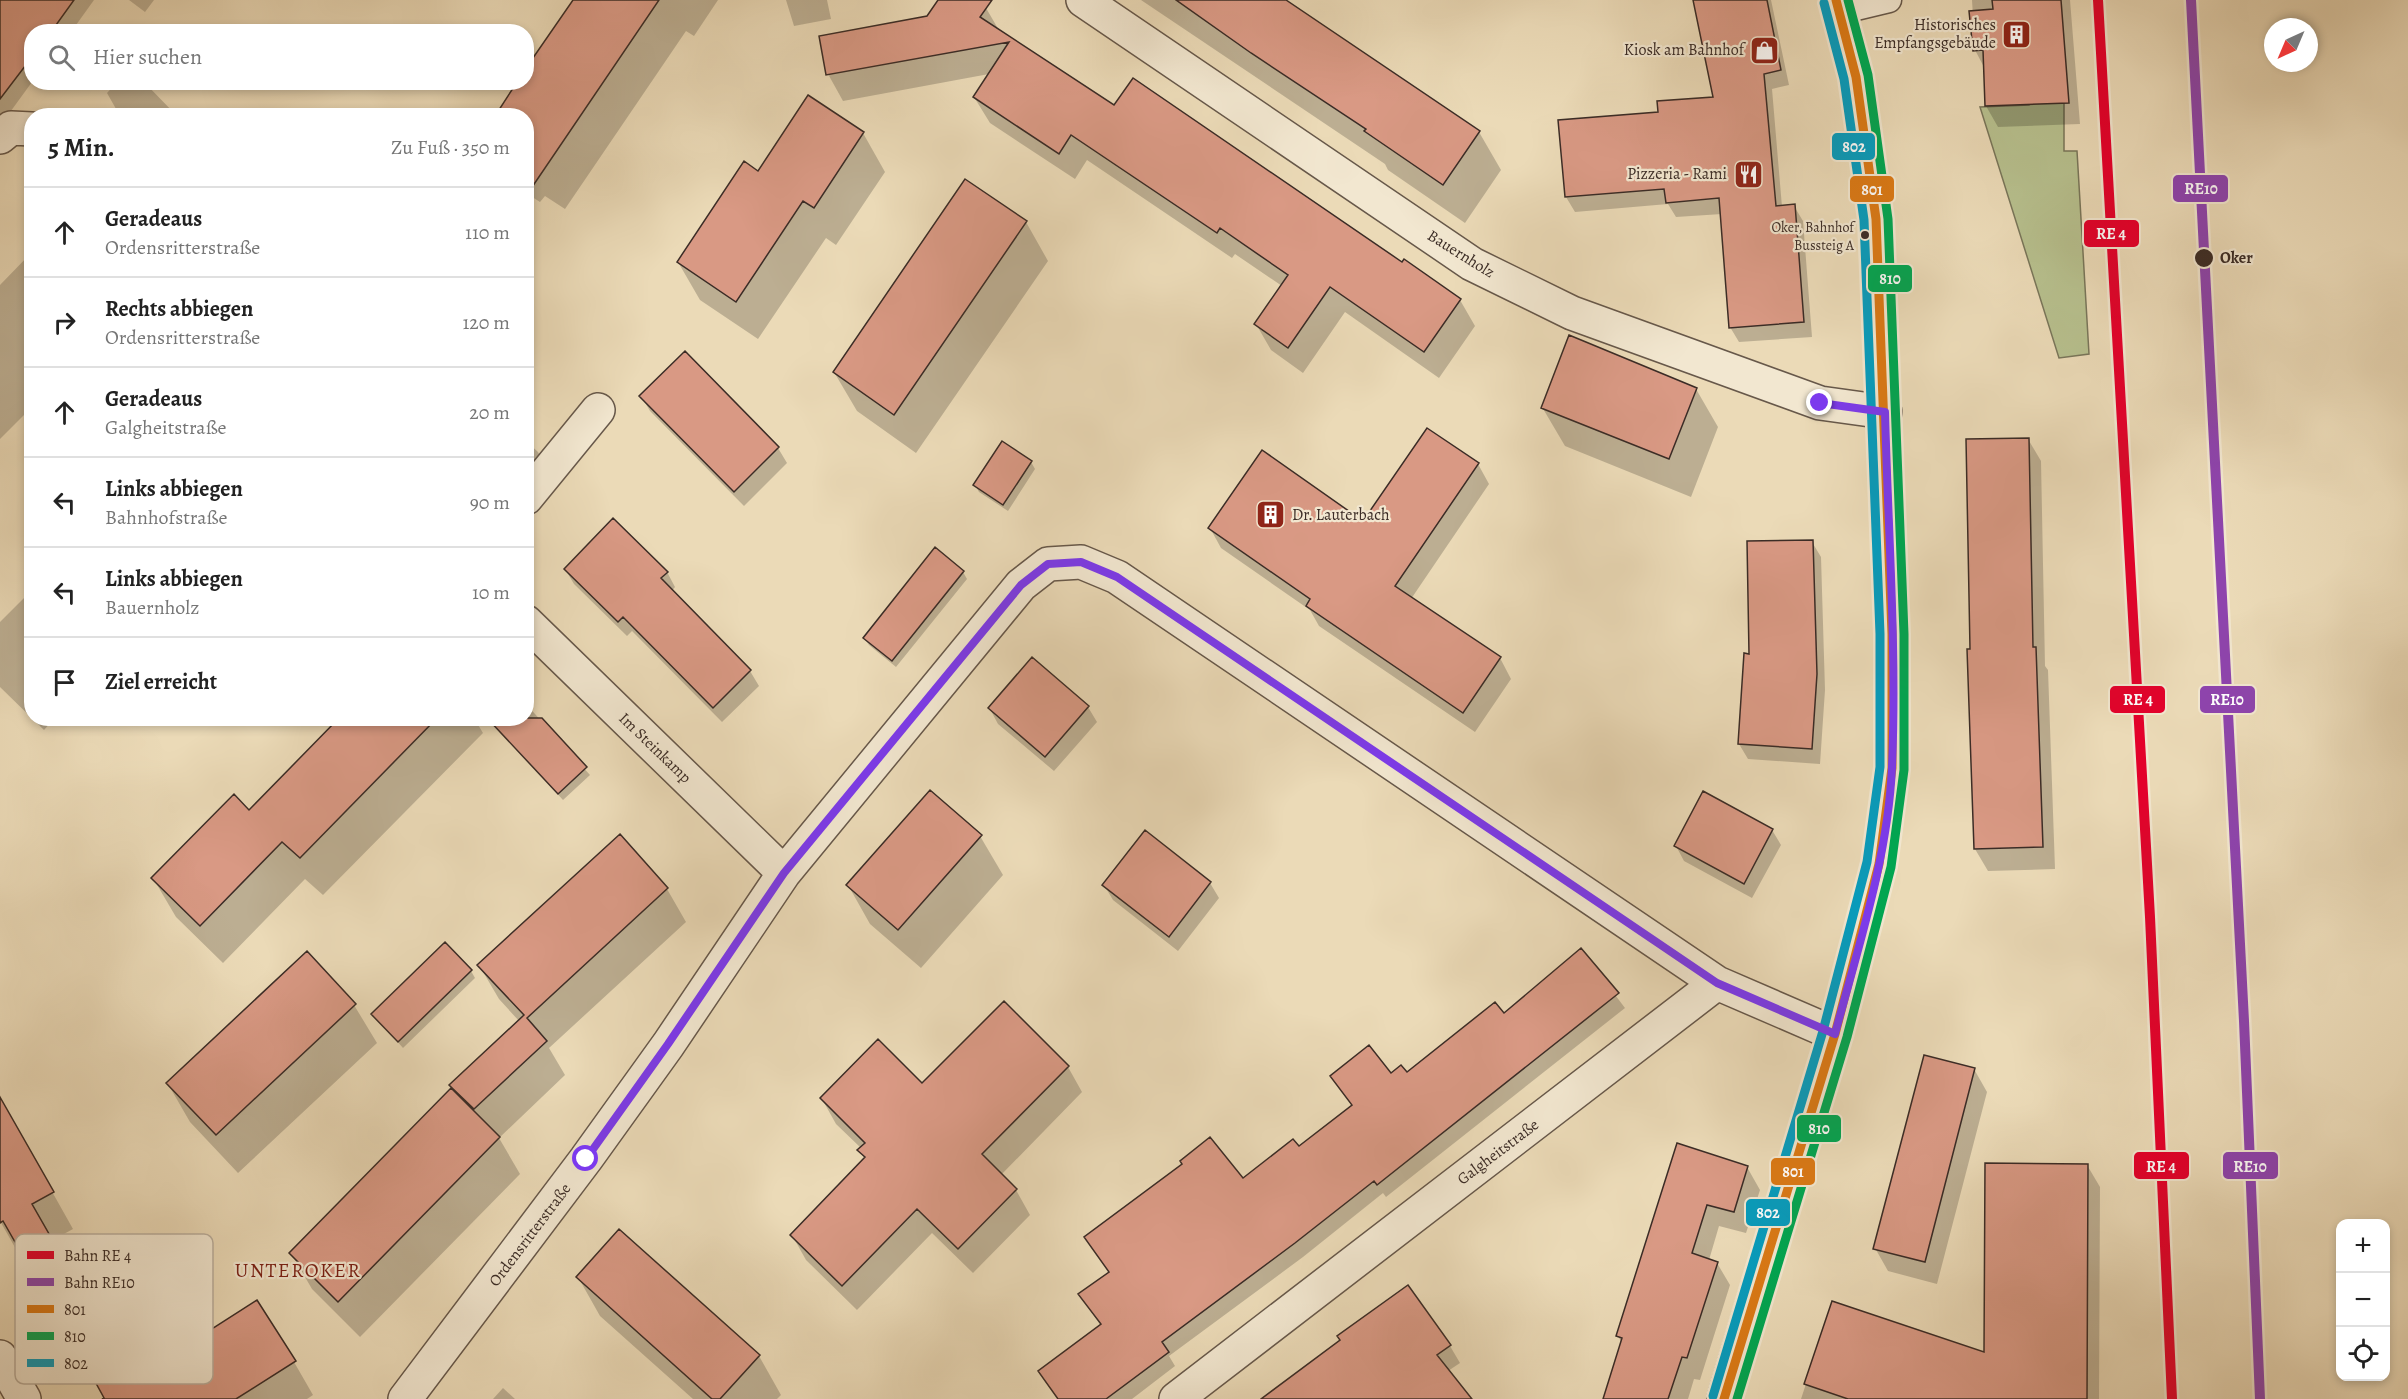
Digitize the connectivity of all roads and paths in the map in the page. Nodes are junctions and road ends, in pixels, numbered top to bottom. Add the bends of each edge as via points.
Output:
1 (1083, 0) edge
2 (1889, 0) edge
3 (1838, 6) edge
4 (24, 129) edge
5 (0, 137) edge
6 (598, 410) dead end
7 (1885, 412) junction
8 (534, 488) edge
9 (534, 630) edge
10 (784, 873) junction
11 (1717, 983) junction
12 (1835, 1034) junction
13 (0, 1357) edge
14 (15, 1383) edge
15 (15, 1384) edge
16 (24, 1399) edge
17 (405, 1399) edge
18 (1176, 1399) edge
19 (1724, 1399) edge

1 - 7 street, Bauernholz via 1472,264 1514,286 1572,314 1820,403
2 - 3 lane
3 - 7 main road via 1856,77 1876,219
4 - 5 street via 11,128
6 - 8 street
7 - 12 main road via 1892,768 1879,864
9 - 10 street, Im Steinkamp
10 - 11 street, Ordensritterstraße via 1021,585 1048,564 1081,562 1117,577
10 - 17 street, Ordensritterstraße via 586,1159
11 - 12 street
11 - 18 street, Galgheitstraße
12 - 19 main road
13 - 14 street
15 - 16 street

